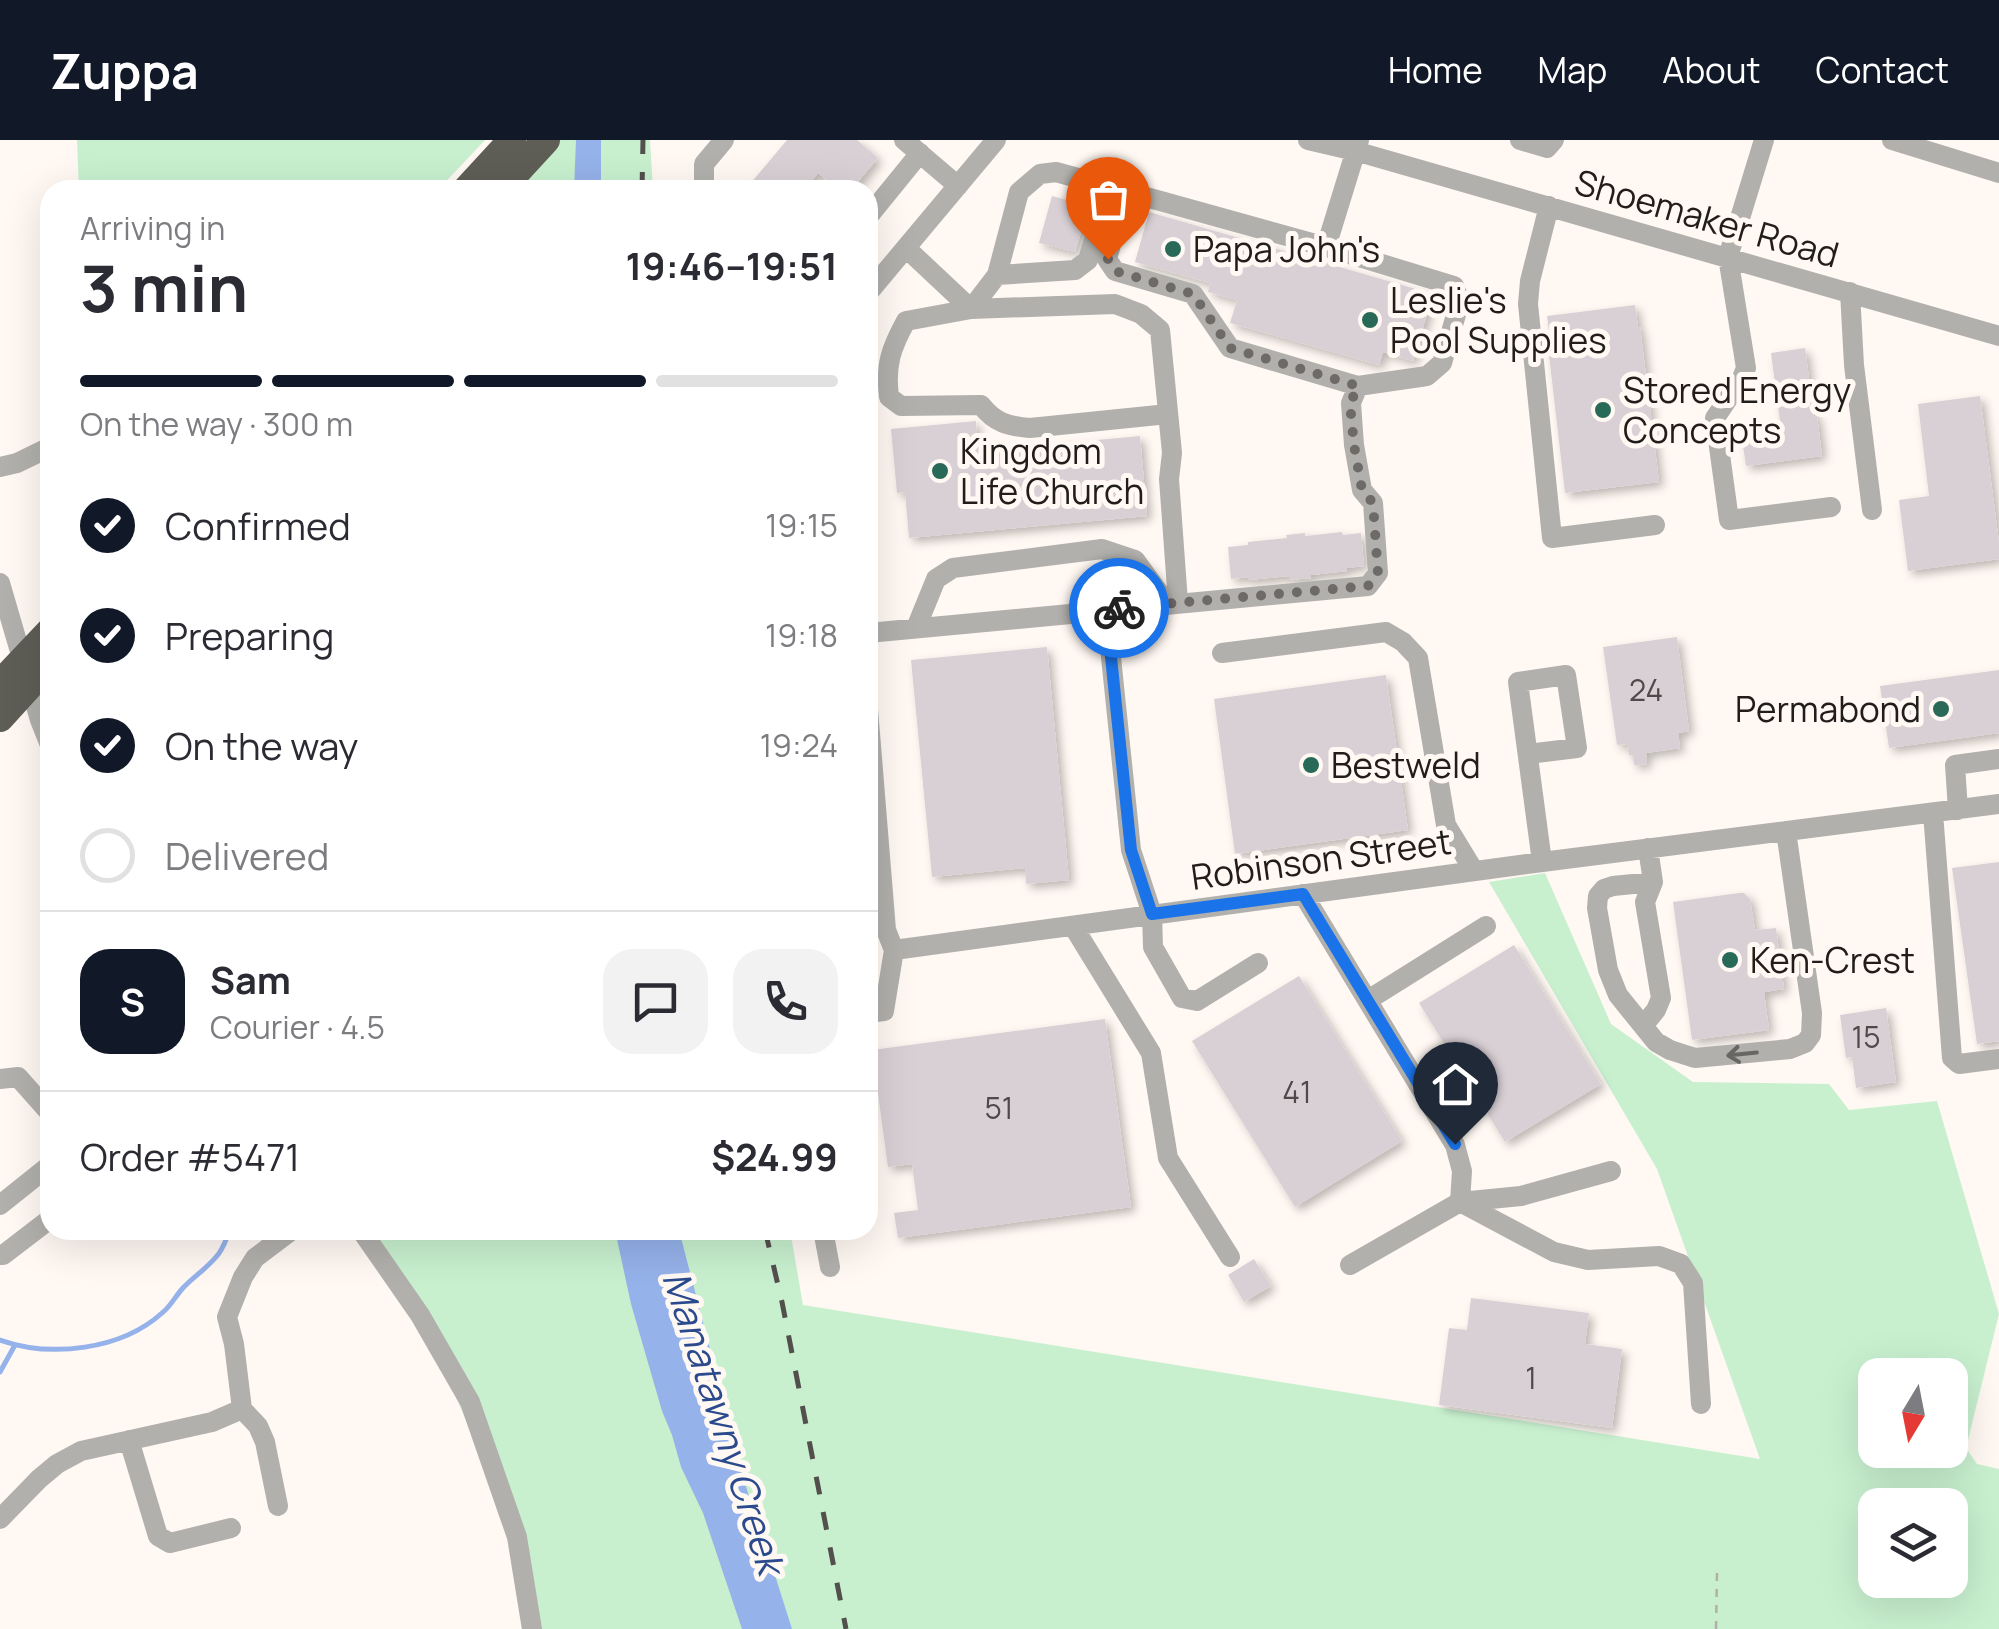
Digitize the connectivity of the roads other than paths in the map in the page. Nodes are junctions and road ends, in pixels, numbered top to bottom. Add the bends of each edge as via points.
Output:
1 (512, 140) edge
2 (546, 140) edge
3 (724, 140) edge
4 (1308, 140) edge
5 (1520, 140) edge
6 (1554, 140) edge
7 (1764, 140) edge
8 (1892, 140) edge
9 (993, 141) edge
10 (1344, 144) edge
11 (912, 146) edge
12 (1999, 173) edge
13 (475, 180) edge
14 (509, 180) edge
15 (704, 180) edge
16 (958, 186) junction
17 (1118, 189) junction
18 (878, 201) edge
19 (1550, 206) junction
20 (1326, 247) junction
21 (906, 248) junction
22 (1728, 257) junction
23 (997, 275) junction
24 (878, 281) edge
25 (1850, 292) junction
26 (971, 309) junction
27 (1999, 336) edge
28 (1358, 386) junction
29 (1168, 414) junction
30 (40, 452) edge
31 (0, 467) edge
32 (1831, 507) dead end
33 (1872, 510) dead end
34 (1655, 526) dead end
35 (0, 583) edge
36 (1172, 603) junction
37 (1106, 609) junction
38 (916, 628) junction
39 (878, 632) edge
40 (40, 642) edge
41 (1222, 654) dead end
42 (40, 674) edge
43 (0, 684) edge
44 (0, 718) edge
45 (40, 720) edge
46 (1528, 754) dead end
47 (1999, 759) edge
48 (1999, 804) edge
49 (1958, 810) junction
50 (1933, 813) junction
51 (1786, 832) junction
52 (1648, 848) junction
53 (1542, 862) junction
54 (1474, 871) junction
55 (1653, 882) junction
56 (1303, 894) junction
57 (1152, 914) junction
58 (878, 915) edge
59 (1073, 926) junction
60 (1486, 926) dead end
61 (894, 950) junction
62 (1258, 964) dead end
63 (1368, 1000) junction
64 (878, 1011) edge
65 (1643, 1026) junction
66 (1999, 1059) edge
67 (0, 1079) edge
68 (40, 1102) edge
69 (1611, 1171) dead end
70 (40, 1173) edge
71 (1460, 1202) junction
72 (0, 1205) edge
73 (40, 1227) edge
74 (278, 1240) edge
75 (367, 1240) edge
76 (825, 1240) edge
77 (0, 1255) edge
78 (1230, 1257) dead end
79 (1350, 1266) dead end
80 (830, 1267) dead end
81 (1701, 1404) dead end
82 (242, 1409) junction
83 (129, 1440) junction
84 (278, 1506) dead end
85 (0, 1519) edge
86 (232, 1528) dead end
87 (532, 1629) edge

1 - 13 highway
2 - 14 highway
3 - 15 street via 704,164
4 - 10 street, Shoemaker Road
5 - 6 street via 1547,148
7 - 22 street
8 - 12 street
9 - 16 street
10 - 19 street, Shoemaker Road
10 - 20 street
11 - 16 street
11 - 18 street
16 - 21 street
17 - 20 street
17 - 23 street via 1088,260 1075,270
17 - 23 street via 1040,174 1020,192
17 - 28 street via 1108,259 1115,271 1193,294 1230,348
19 - 22 street, Shoemaker Road
19 - 34 street via 1528,304 1552,538
20 - 28 street via 1454,286 1460,302 1442,363 1426,376
21 - 24 street
21 - 26 street
22 - 25 street, Shoemaker Road
22 - 32 street via 1746,359 1742,378 1715,418 1729,520
23 - 26 street
25 - 27 street, Shoemaker Road
25 - 33 street
26 - 29 street via 1115,304 1141,314 1160,330
26 - 29 street via 906,321 886,376 889,396 901,406 981,404 1007,426 1030,428
28 - 36 street via 1350,404 1354,445 1362,490 1373,503 1378,574 1368,586
29 - 36 street
30 - 31 street
35 - 45 street
36 - 37 street
36 - 38 street via 1135,560 1102,548 952,568 936,579
37 - 38 street
37 - 57 street via 1131,850
38 - 39 street
40 - 43 highway, bridge
41 - 54 street via 1386,632 1403,642 1418,658 1446,825
42 - 44 highway, bridge
46 - 53 street
47 - 49 street via 1955,765
48 - 49 street, Robinson Street
49 - 50 street, Robinson Street
50 - 51 street, Robinson Street
50 - 66 street via 1952,1058 1959,1064
51 - 52 street, Robinson Street
51 -> 65 street via 1812,1012 1806,1044 1695,1058 1656,1042
52 - 53 street, Robinson Street
52 - 55 street
53 - 54 street, Robinson Street
54 - 56 street, Robinson Street
55 - 65 street via 1645,902 1661,998
55 - 65 street via 1604,890 1597,908 1618,996
56 - 57 street, Robinson Street
56 - 63 street
57 - 59 street, Robinson Street
57 - 62 street via 1153,947 1182,998 1197,1000
58 - 61 street
59 - 61 street, Robinson Street
59 - 78 street via 1151,1053 1168,1158
60 - 63 street
61 - 64 street via 884,1010
63 - 71 street via 1455,1144
67 - 68 street via 18,1077
69 - 71 street via 1521,1196
70 - 72 street
71 - 79 street
71 - 81 street via 1554,1252 1588,1260 1659,1256 1681,1264 1693,1283
73 - 77 street
74 - 82 street via 254,1258 227,1317
75 - 87 street via 470,1402 517,1537
76 - 80 street
82 - 83 street
82 - 84 street via 264,1442
83 - 85 street via 58,1464
83 - 86 street via 158,1536 170,1543

